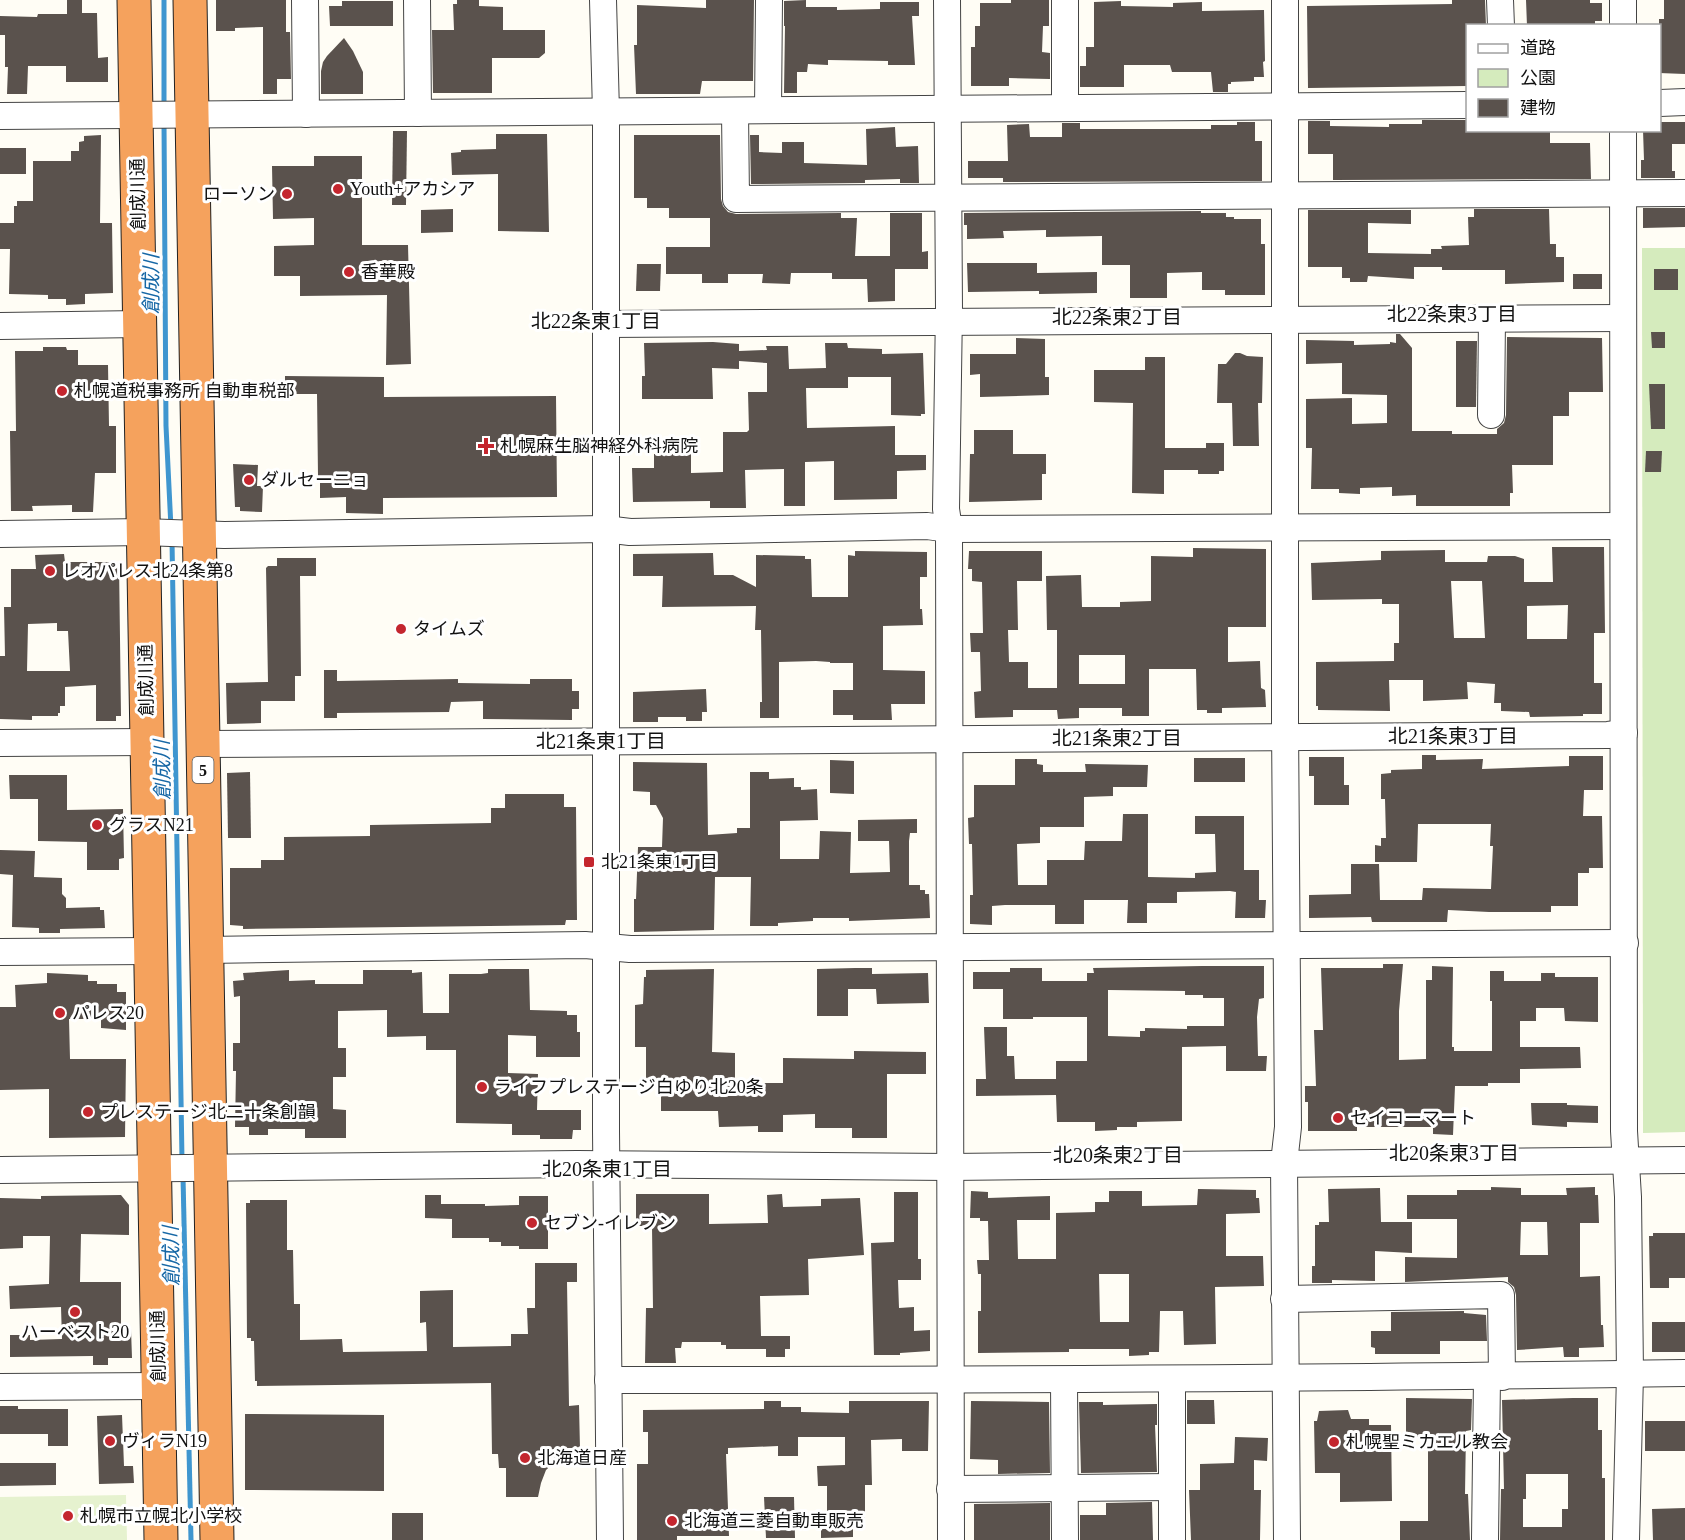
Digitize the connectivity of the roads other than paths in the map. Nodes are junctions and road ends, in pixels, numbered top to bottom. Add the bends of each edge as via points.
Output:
1 (134, 0) edge
2 (190, 0) edge
3 (305, 0) edge
4 (417, 0) edge
5 (603, 0) edge
6 (768, 0) edge
7 (947, 0) edge
8 (1065, 0) edge
9 (1285, 0) edge
10 (1500, 0) edge
11 (1623, 0) edge
12 (1501, 24) edge
13 (1623, 24) edge
14 (1685, 102) edge
15 (1661, 103) edge
16 (1466, 105) edge
17 (1285, 106) junction
18 (1065, 107) junction
19 (949, 108) junction
20 (768, 110) junction
21 (735, 111) junction
22 (606, 112) junction
23 (418, 113) junction
24 (185, 114) junction
25 (306, 114) junction
26 (144, 115) junction
27 (0, 116) edge
28 (1623, 132) edge
29 (1685, 193) edge
30 (1623, 195) junction
31 (1285, 197) junction
32 (949, 198) junction
33 (1492, 318) junction
34 (1623, 318) junction
35 (1285, 320) junction
36 (949, 321) junction
37 (140, 324) junction
38 (606, 324) junction
39 (0, 326) edge
40 (1491, 415) dead end
41 (1623, 526) junction
42 (1285, 528) junction
43 (949, 529) junction
44 (605, 530) junction
45 (150, 532) junction
46 (193, 533) junction
47 (0, 534) edge
48 (1624, 733) junction
49 (1286, 737) junction
50 (949, 739) junction
51 (605, 741) junction
52 (146, 742) junction
53 (0, 743) edge
54 (202, 744) junction
55 (1625, 943) junction
56 (1286, 944) junction
57 (948, 948) junction
58 (607, 949) junction
59 (206, 950) junction
60 (150, 951) junction
61 (0, 952) edge
62 (1625, 1160) junction
63 (1685, 1160) edge
64 (1284, 1163) junction
65 (606, 1164) junction
66 (204, 1167) junction
67 (950, 1167) junction
68 (162, 1168) junction
69 (0, 1170) edge
70 (1284, 1299) junction
71 (1685, 1373) edge
72 (1630, 1374) junction
73 (1494, 1377) junction
74 (1286, 1378) junction
75 (1172, 1379) junction
76 (608, 1380) junction
77 (1064, 1380) junction
78 (951, 1381) junction
79 (159, 1386) junction
80 (0, 1387) edge
81 (1172, 1487) junction
82 (1065, 1488) junction
83 (950, 1489) junction
84 (161, 1540) edge
85 (217, 1540) edge
86 (610, 1540) edge
87 (951, 1540) edge
88 (1065, 1540) edge
89 (1172, 1540) edge
90 (1287, 1540) edge
91 (1485, 1540) edge
92 (1626, 1540) edge

1 - 26 highway, 創成川通
2 - 24 highway, 5
3 - 25 street
4 - 23 street
5 - 22 street
6 - 20 street
7 - 19 street
8 - 18 street
9 - 17 street
10 - 12 street
11 - 13 street
14 - 15 street
16 - 17 street
17 - 18 street
17 - 31 street
18 - 19 street
19 - 20 street
19 - 32 street
20 - 21 street
21 - 22 street
21 - 32 street via 736,199
22 - 23 street
22 - 38 street
23 - 25 street
24 - 25 street
24 - 26 street
24 - 46 highway, 5
26 - 27 street
26 - 37 highway, 創成川通
28 - 30 street
29 - 30 street
30 - 31 street
30 - 34 street
31 - 32 street
31 - 35 street
32 - 36 street
33 - 34 street
33 - 35 street
33 - 40 street
34 - 41 street
35 - 36 street
35 - 42 street
36 - 38 street
36 - 43 street
37 - 39 street
37 - 45 highway, 創成川通
38 - 44 street
41 - 42 street
41 - 48 street
42 - 43 street
42 - 49 street
43 - 44 street via 927,526
43 - 50 street
44 - 46 street
44 - 51 street
45 - 46 street
45 - 47 street
45 - 52 highway, 創成川通
46 - 54 highway, 5
48 - 49 street
48 - 55 street
49 - 50 street
49 - 56 street
50 - 51 street
50 - 57 street
51 - 54 street
51 - 58 street
52 - 53 street
52 - 60 highway, 創成川通
54 - 59 highway, 5
55 - 56 street
55 - 62 street
56 - 57 street
56 - 64 street via 1288,1126
57 - 58 street
57 - 67 street
58 - 59 street via 585,945
58 - 65 street
59 - 66 highway, 5
60 - 61 street
60 - 68 highway, 創成川通
62 - 63 street
62 - 64 street
62 - 72 street
64 - 67 street
64 - 70 street
65 - 66 street
65 - 67 street
65 - 76 street
66 - 68 street
66 - 85 highway, 5
67 - 78 street
68 - 69 street
68 - 79 highway, 創成川通
70 - 73 street via 1501,1295
70 - 74 street
71 - 72 street
72 - 73 street
72 - 92 street
73 - 74 street
73 - 91 street
74 - 75 street
74 - 90 street
75 - 77 street
75 - 81 street
76 - 78 street
76 - 86 street
77 - 78 street
77 - 82 street
78 - 83 street
79 - 80 street
79 - 84 highway, 創成川通
81 - 82 street
81 - 89 street
82 - 83 street
82 - 88 street
83 - 87 street

